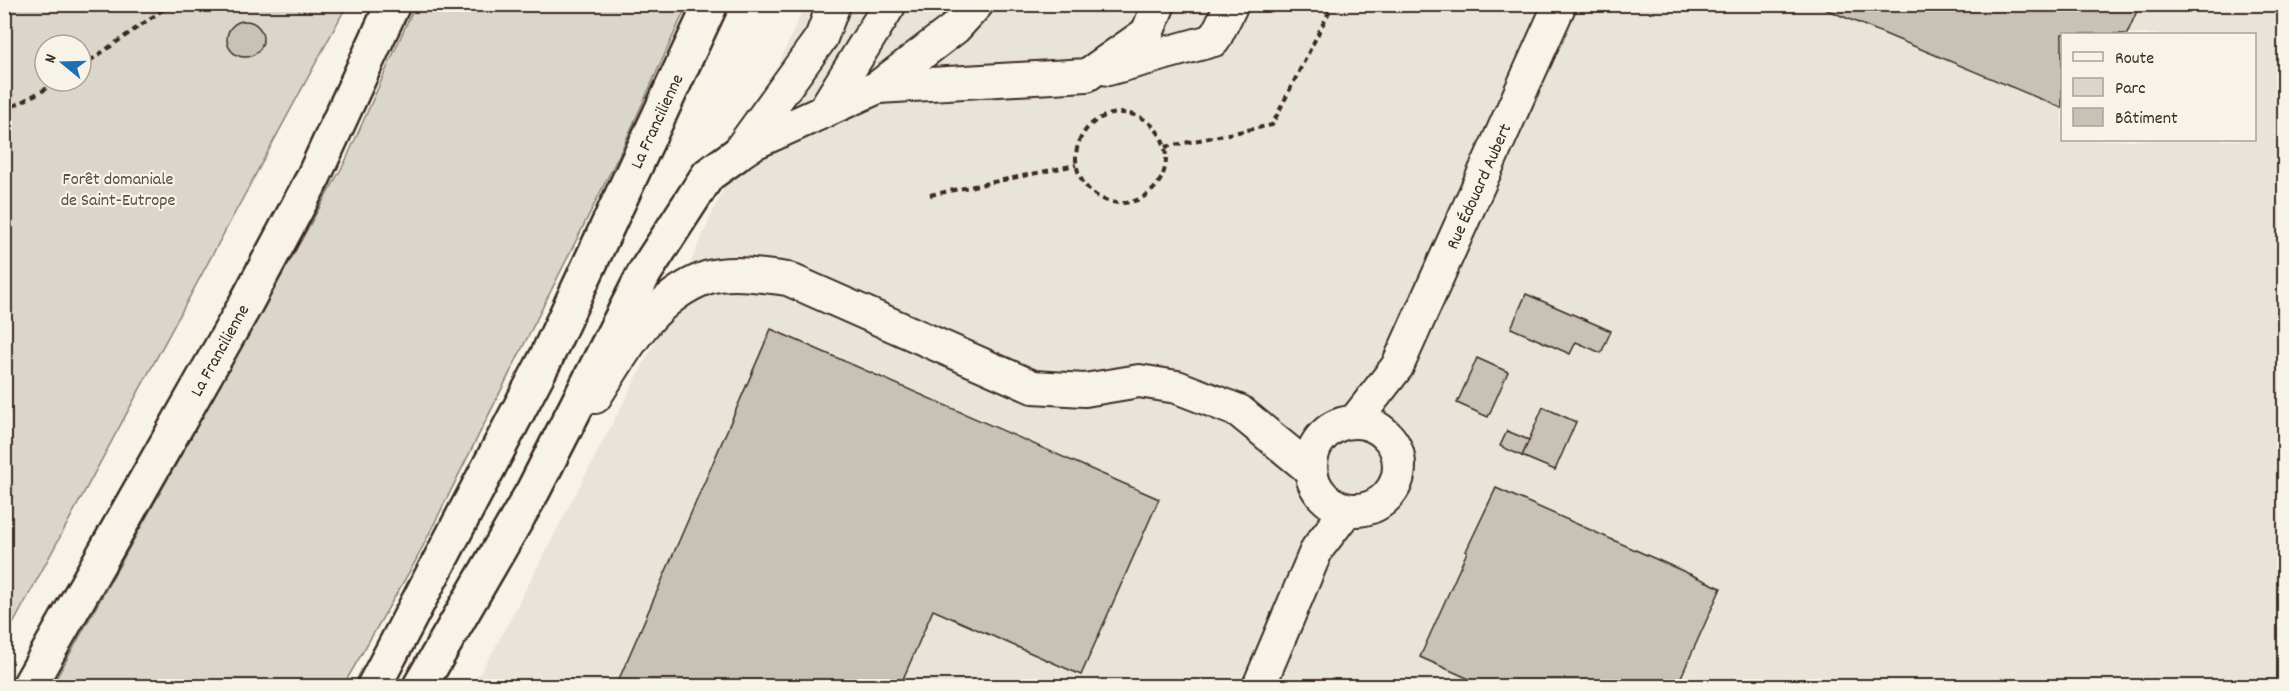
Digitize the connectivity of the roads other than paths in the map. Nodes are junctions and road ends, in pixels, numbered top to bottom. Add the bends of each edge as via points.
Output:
1 (393, 4) edge
2 (711, 4) edge
3 (834, 4) edge
4 (890, 4) edge
5 (977, 4) edge
6 (1159, 4) edge
7 (1232, 4) edge
8 (1560, 4) edge
9 (1087, 75) junction
10 (878, 87) junction
11 (823, 112) junction
12 (736, 155) junction
13 (1397, 367) junction
14 (1354, 422) junction
15 (1391, 441) junction
16 (1312, 477) junction
17 (533, 491) junction
18 (1347, 510) junction
19 (1317, 549) junction
20 (28, 687) edge
21 (374, 687) edge
22 (420, 687) edge
23 (1259, 687) edge

1 - 20 highway, La Francilienne via 312,180
2 - 21 highway, La Francilienne via 546,358
3 - 12 street via 821,38
4 - 11 street
5 - 10 street via 955,28
6 - 9 street via 1147,33
7 - 9 street via 1214,39
8 - 13 street, Rue Édouard Aubert
9 - 10 street
10 - 11 street
11 - 12 street
12 - 17 highway via 708,175 645,272
13 - 14 street, Rue Édouard Aubert
13 - 15 street, Rue Édouard Aubert
14 - 15 street via 1382,431
14 - 16 street via 1327,432 1318,442 1312,455
15 - 18 street via 1399,469 1388,496 1362,510
16 - 17 street via 1239,411 1177,387 1139,381 1085,390 1033,387 788,279 749,274 706,278 667,299 640,328
16 - 18 street via 1322,496
16 - 19 street
17 - 22 highway
18 - 19 street
19 - 23 street

